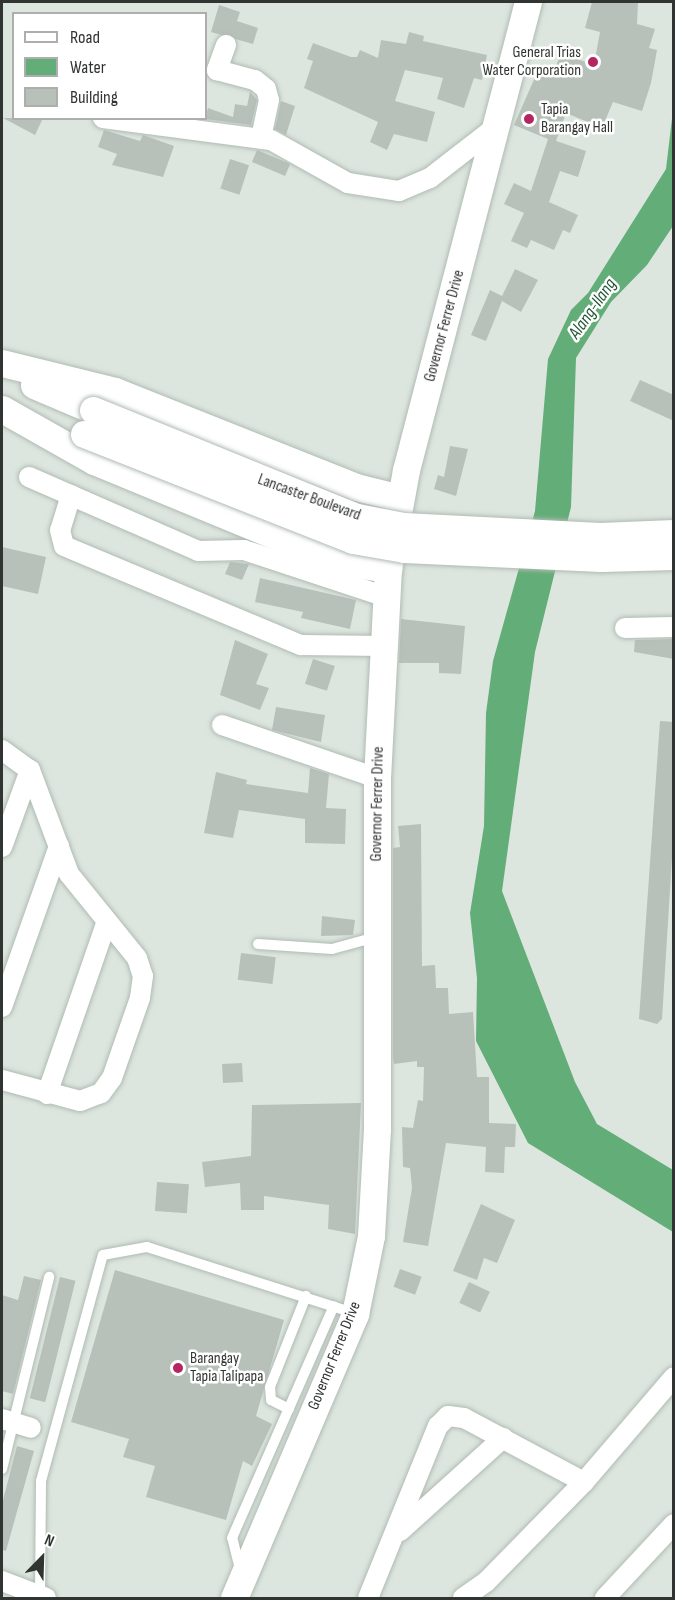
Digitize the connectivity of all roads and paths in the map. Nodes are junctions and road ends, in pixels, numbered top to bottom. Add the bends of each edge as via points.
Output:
1 (528, 2) edge
2 (226, 45) dead end
3 (119, 120) edge
4 (497, 126) junction
5 (261, 138) junction
6 (2, 363) edge
7 (2, 371) edge
8 (2, 400) edge
9 (2, 409) edge
10 (89, 422) junction
11 (29, 477) dead end
12 (71, 495) junction
13 (400, 498) junction
14 (674, 533) edge
15 (674, 556) edge
16 (388, 569) junction
17 (386, 597) junction
18 (674, 627) edge
19 (625, 628) dead end
20 (384, 646) junction
21 (222, 725) dead end
22 (2, 750) edge
23 (30, 770) junction
24 (377, 778) junction
25 (59, 846) junction
26 (2, 847) edge
27 (106, 924) junction
28 (376, 937) junction
29 (258, 944) dead end
30 (2, 1006) edge
31 (2, 1080) edge
32 (47, 1094) junction
33 (49, 1277) dead end
34 (306, 1296) junction
35 (344, 1310) junction
36 (674, 1377) edge
37 (289, 1409) junction
38 (15, 1423) edge
39 (503, 1438) junction
40 (2, 1469) edge
41 (584, 1482) junction
42 (674, 1524) edge
43 (398, 1532) junction
44 (2, 1581) edge
45 (238, 1588) edge
46 (40, 1598) edge
47 (368, 1599) edge
48 (463, 1599) edge
49 (605, 1599) edge

1 - 4 main road, Governor Ferrer Drive
2 - 5 street via 217,70 255,81 266,89 269,100
3 - 5 street
4 - 5 street via 430,178 399,191 348,183 292,149
4 - 13 main road, Governor Ferrer Drive
6 - 13 main road via 115,391 356,488
7 - 10 main road, Lancaster Boulevard
8 - 10 main road, Lancaster Boulevard
9 - 16 main road via 94,461 337,561
10 - 14 main road, Lancaster Boulevard, bridge via 357,517 403,526 600,536
10 - 15 main road, Lancaster Boulevard, bridge via 353,540 404,549 601,558
11 - 12 street
12 - 17 street via 198,551 244,550
12 - 20 street via 60,530 64,546 301,645
13 - 16 main road, Governor Ferrer Drive
16 - 17 main road, Governor Ferrer Drive
17 - 20 main road, Governor Ferrer Drive
18 - 19 street
20 - 24 main road, Governor Ferrer Drive
21 - 24 street
22 - 23 street
23 - 25 street
23 - 26 street
24 - 28 main road, Governor Ferrer Drive
25 - 27 street via 74,882
25 - 30 street
27 - 32 street
27 - 32 street via 140,967 143,976 137,1008 112,1078 101,1093 80,1101
28 - 29 lane via 333,949
28 - 35 main road, Governor Ferrer Drive via 377,1129 372,1224
31 - 32 street
33 - 38 lane
34 - 35 lane
34 - 37 lane via 270,1387 271,1400
34 - 46 lane via 147,1247 103,1255 40,1480
35 - 37 lane
35 - 45 main road, Governor Ferrer Drive
36 - 41 street
37 - 45 lane via 232,1538
38 - 40 lane
39 - 41 street
39 - 43 street
39 - 43 street via 464,1418 448,1416 438,1426
41 - 48 street via 486,1582
42 - 49 street
43 - 47 street
44 - 46 street via 19,1584

